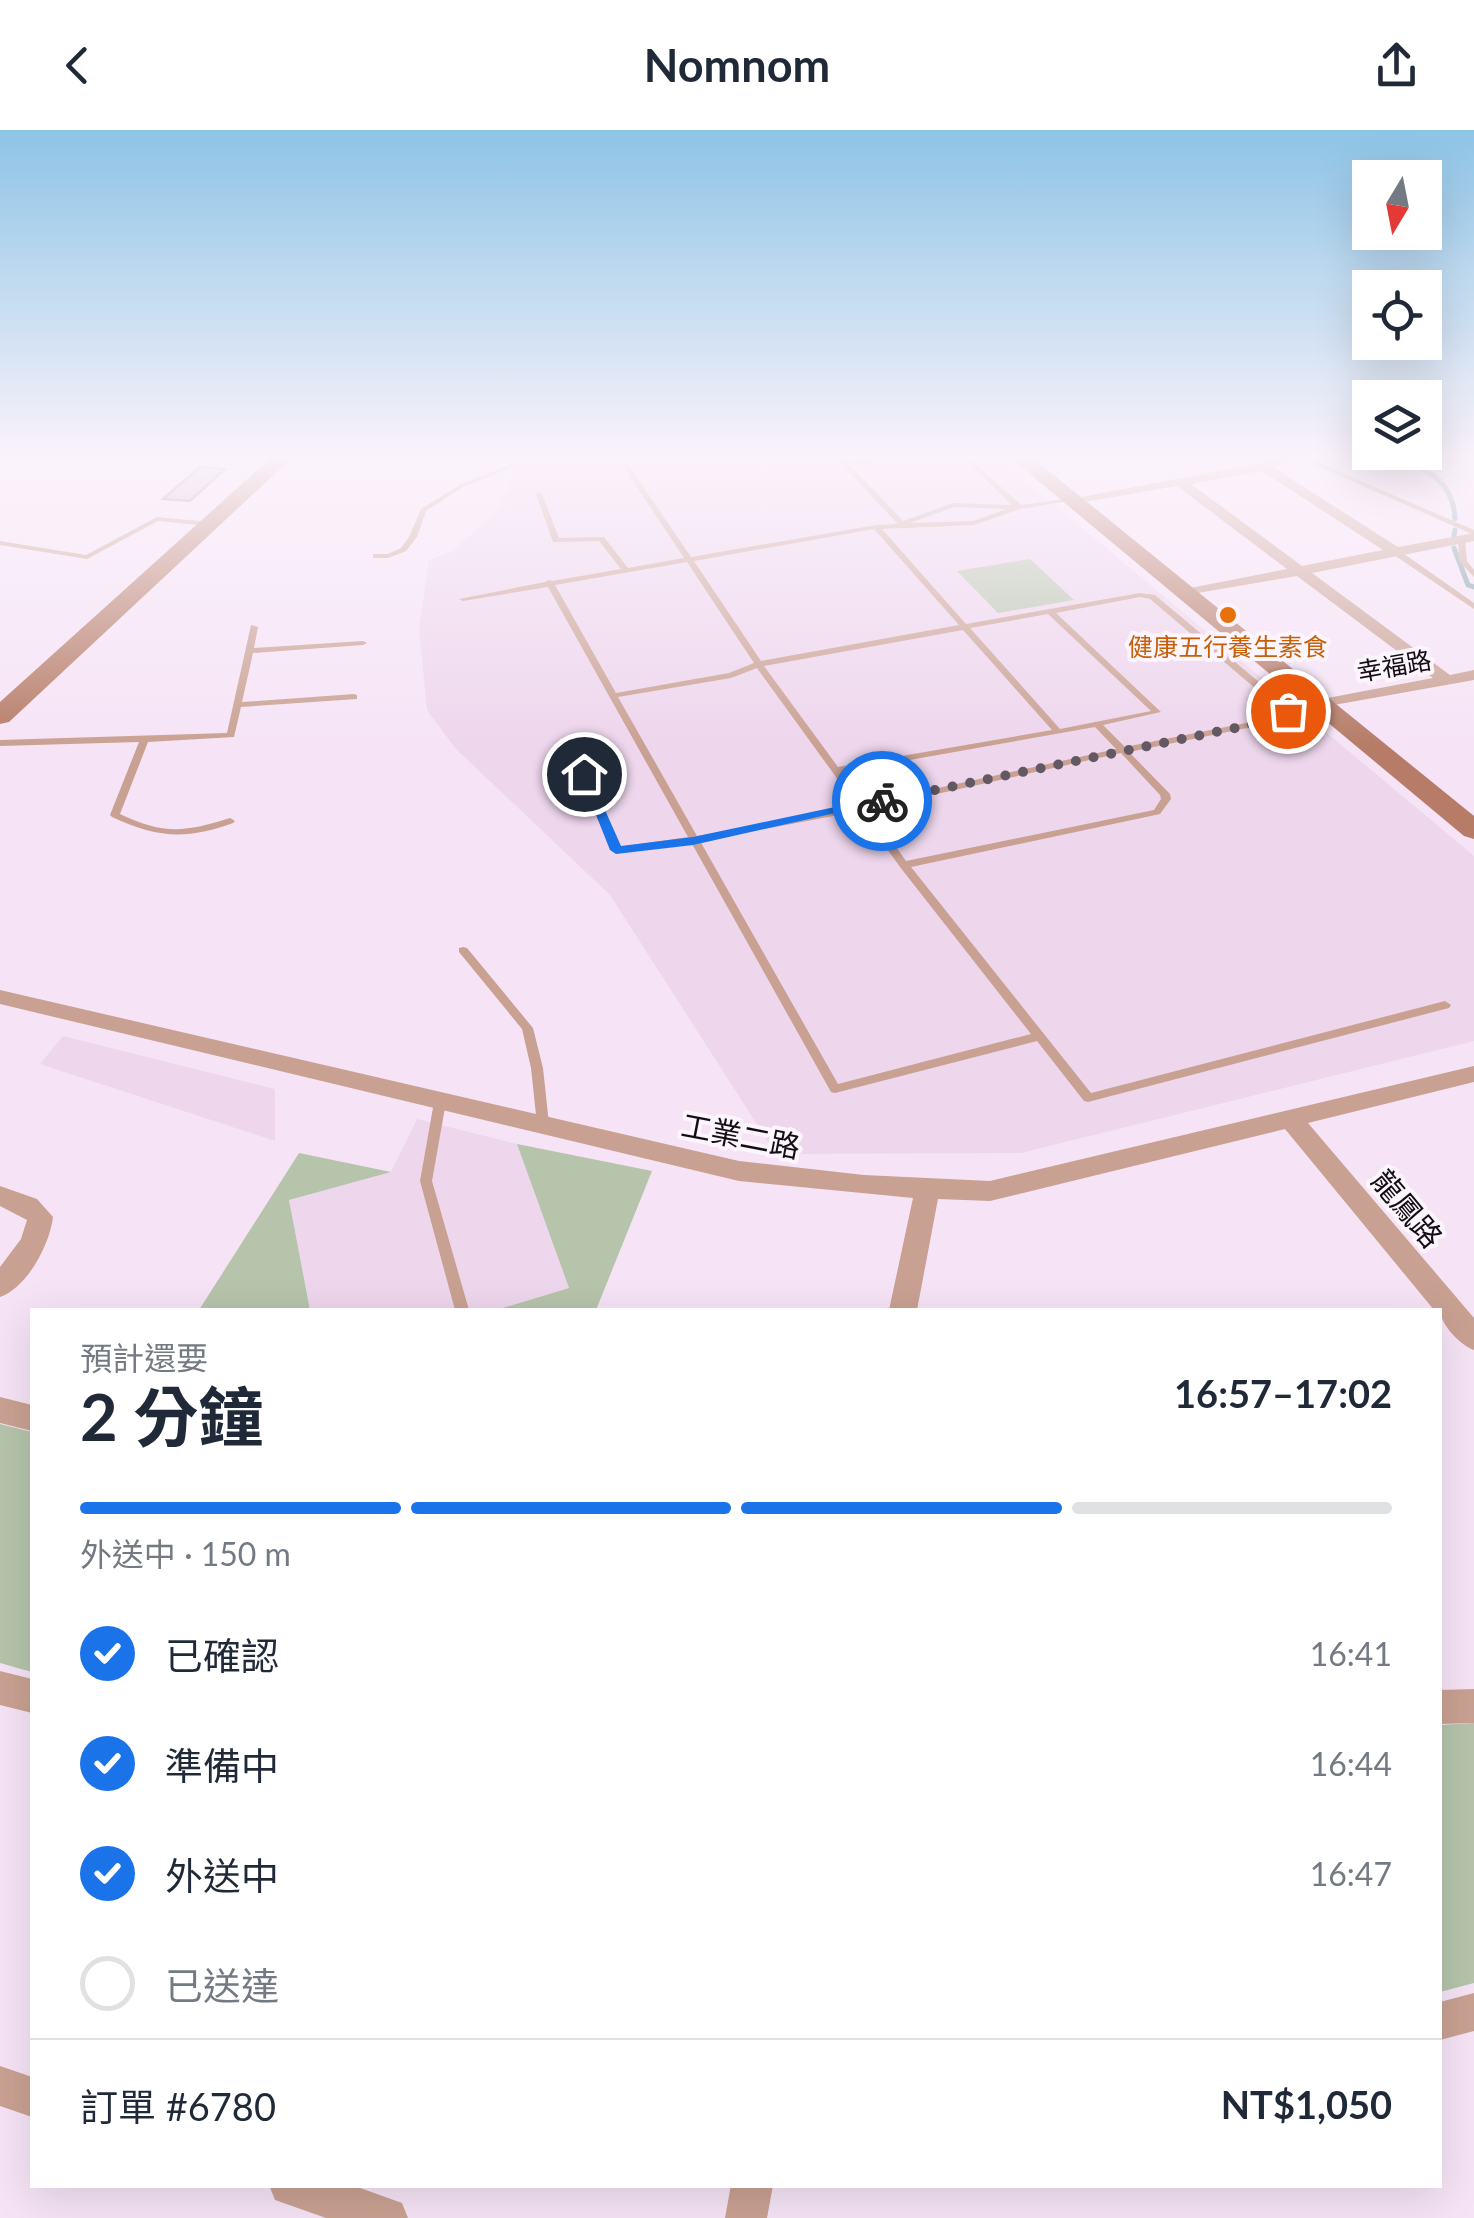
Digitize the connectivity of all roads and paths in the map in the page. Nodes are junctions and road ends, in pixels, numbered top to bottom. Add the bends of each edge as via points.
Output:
1 (52, 551) edge
2 (96, 551) edge
3 (178, 551) edge
4 (403, 551) edge
5 (612, 551) edge
6 (685, 551) edge
7 (729, 551) edge
8 (898, 551) edge
9 (1135, 551) edge
10 (1275, 551) edge
11 (1403, 551) edge
12 (1466, 551) edge
13 (1396, 553) junction
14 (376, 556) dead end
15 (690, 558) junction
16 (625, 570) junction
17 (1303, 572) junction
18 (1474, 575) edge
19 (548, 582) junction
20 (1185, 592) junction
21 (464, 599) dead end
22 (1474, 608) edge
23 (1051, 612) junction
24 (254, 627) dead end
25 (966, 628) junction
26 (362, 643) dead end
27 (250, 651) junction
28 (759, 664) junction
29 (1474, 676) edge
30 (1448, 681) junction
31 (612, 696) junction
32 (354, 697) dead end
33 (1323, 704) junction
34 (238, 705) junction
35 (0, 716) edge
36 (1098, 724) junction
37 (1058, 732) junction
38 (145, 739) junction
39 (0, 742) edge
40 (1123, 752) junction
41 (838, 770) junction
42 (584, 774) dead end
43 (864, 804) junction
44 (230, 822) dead end
45 (1474, 830) edge
46 (693, 841) junction
47 (904, 865) junction
48 (463, 950) dead end
49 (0, 997) edge
50 (1444, 1005) dead end
51 (1040, 1036) junction
52 (1474, 1074) edge
53 (440, 1102) junction
54 (1292, 1120) junction
55 (543, 1124) junction
56 (927, 1190) junction
57 (0, 1196) edge
58 (0, 1286) edge
59 (461, 1308) edge
60 (903, 1308) edge
61 (1474, 1338) edge
62 (0, 1410) edge
63 (30, 1418) edge
64 (0, 1688) edge
65 (30, 1696) edge
66 (1474, 1706) edge
67 (1442, 1707) edge
68 (1474, 2012) edge
69 (1442, 2020) edge
70 (0, 2086) edge
71 (30, 2097) edge
72 (299, 2188) edge
73 (751, 2188) edge
74 (388, 2218) edge
75 (746, 2218) edge

1 - 2 lane via 86,557
3 - 35 main road
4 - 14 lane
5 - 16 lane
6 - 15 lane
7 - 15 lane
8 - 25 lane
9 - 20 main road
10 - 17 street
11 - 13 street
12 - 18 lane via 1463,561
13 - 17 street
13 - 22 lane
15 - 16 lane
15 - 28 lane
16 - 19 lane
17 - 20 street
17 - 30 street
19 - 21 lane
19 - 31 lane
20 - 33 main road
23 - 25 lane
23 - 36 lane via 1157,712
23 - 40 lane via 1152,597 1288,711 1274,720
24 - 27 lane
25 - 28 lane
25 - 37 lane
26 - 27 lane
27 - 34 lane
28 - 31 lane
28 - 41 lane
29 - 30 street, 幸福路
30 - 33 street, 幸福路
31 - 46 lane
32 - 34 lane
33 - 45 main road
34 - 38 lane via 232,735
36 - 37 lane
36 - 40 lane
37 - 41 lane
38 - 39 lane
38 - 44 lane via 115,814 147,832 204,832
40 - 43 lane
40 - 47 lane via 1164,794 1157,812
41 - 43 lane
42 - 46 lane via 616,850
43 - 46 lane
43 - 47 lane
46 - 51 lane via 835,1089
47 - 51 lane
48 - 55 lane via 527,1028
49 - 53 street, 工業二路
50 - 51 lane via 1088,1098
52 - 54 street, 工業二路
53 - 55 street, 工業二路
53 - 59 lane via 426,1181
54 - 56 street, 工業二路 via 990,1191
54 - 61 street, 龍鳳路
55 - 56 street, 工業二路 via 739,1171
56 - 60 street
57 - 58 street via 28,1206 40,1217 40,1231
62 - 63 street
64 - 65 street
66 - 67 street
68 - 69 street
70 - 71 street
72 - 74 street
73 - 75 street

